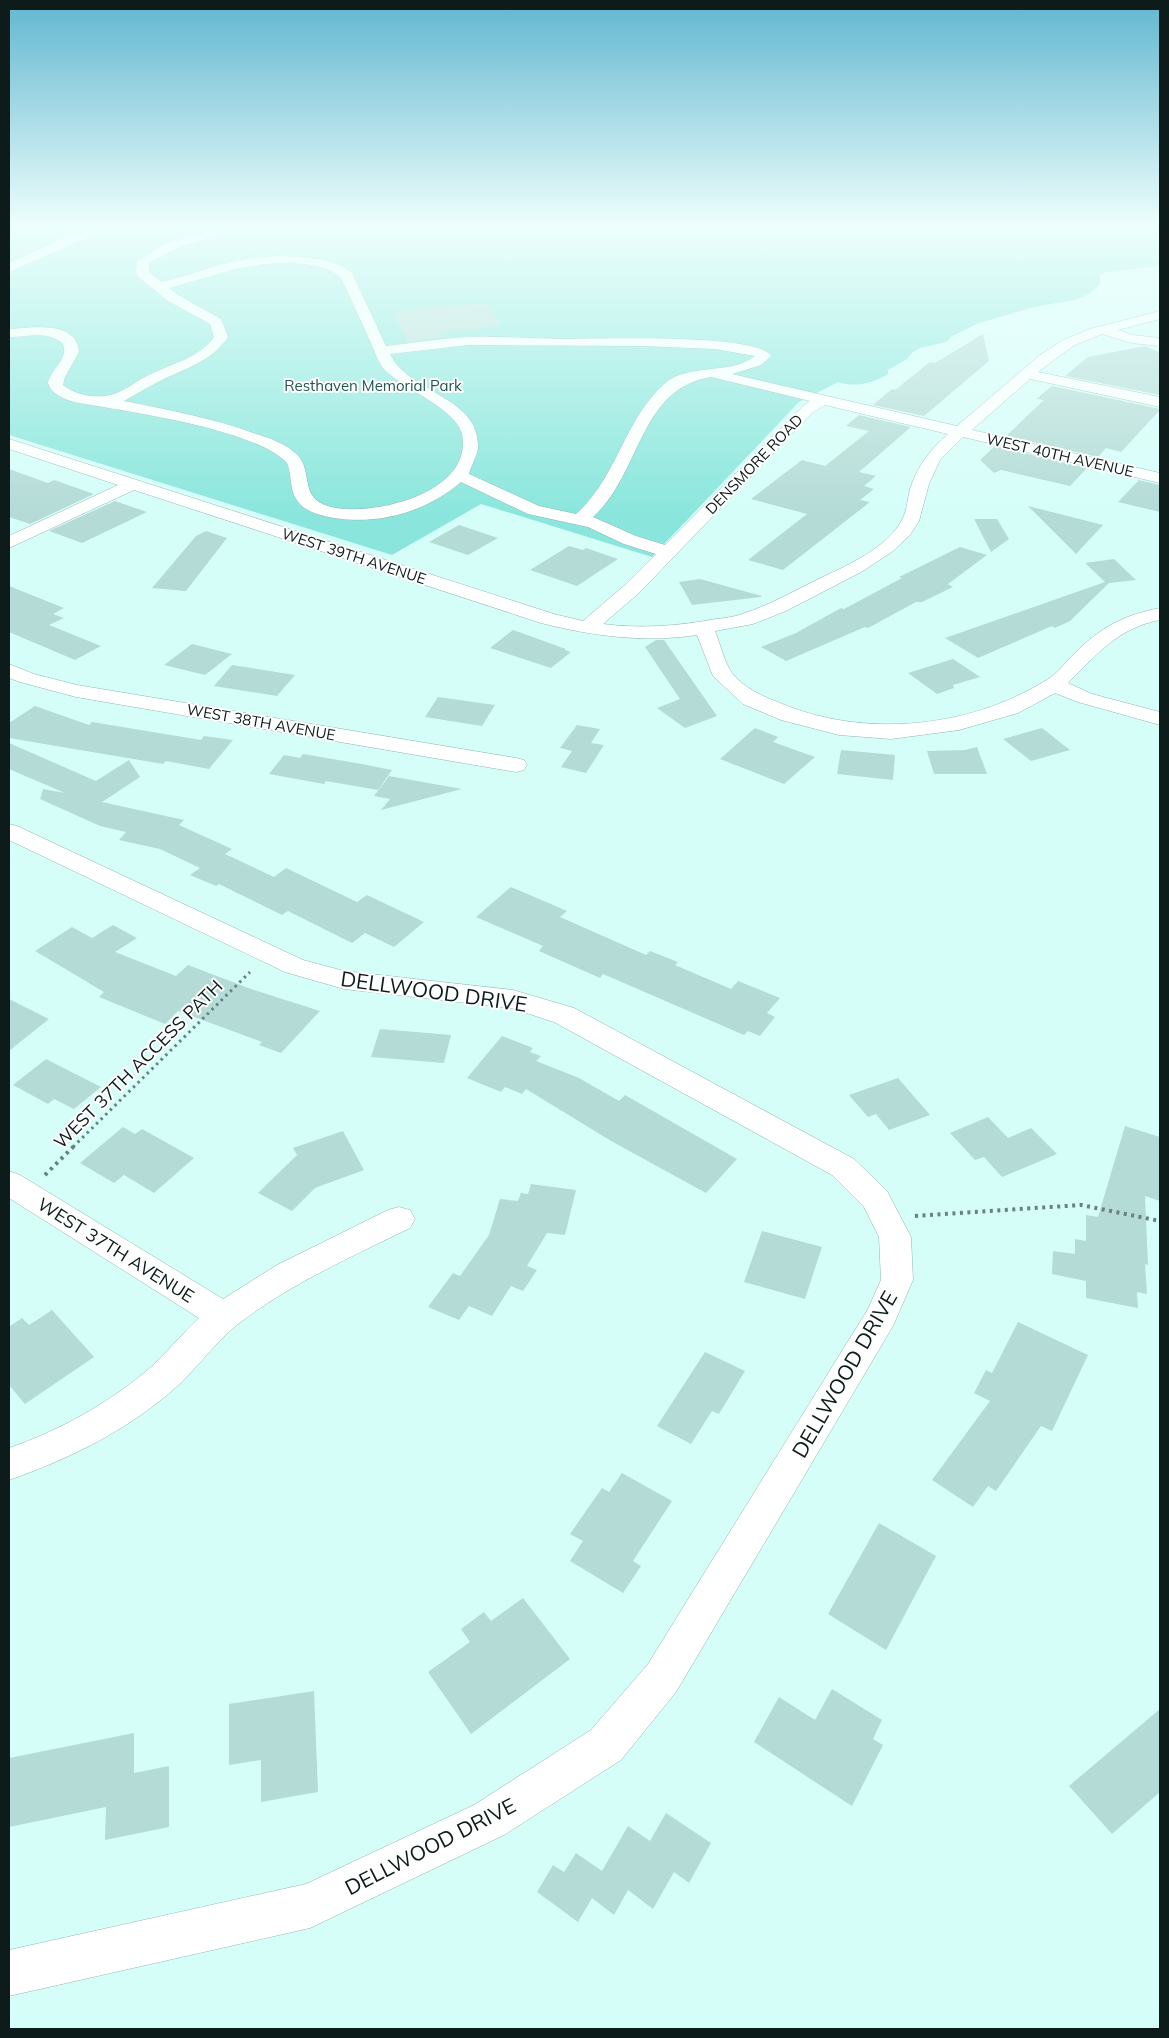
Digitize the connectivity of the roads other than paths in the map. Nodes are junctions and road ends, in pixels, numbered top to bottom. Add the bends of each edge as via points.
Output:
1 (18, 323) edge
2 (216, 323) edge
3 (368, 323) edge
4 (1129, 323) edge
5 (1102, 330) junction
6 (51, 331) junction
7 (9, 334) edge
8 (1160, 342) edge
9 (381, 351) junction
10 (709, 373) junction
11 (1027, 374) junction
12 (822, 400) junction
13 (1160, 402) edge
14 (125, 403) junction
15 (960, 432) junction
16 (9, 444) edge
17 (460, 474) junction
18 (1160, 478) edge
19 (133, 484) junction
20 (501, 494) junction
21 (432, 495) junction
22 (580, 520) junction
23 (9, 543) edge
24 (668, 552) junction
25 (1160, 614) edge
26 (586, 628) junction
27 (704, 628) junction
28 (15, 678) edge
29 (1054, 685) junction
30 (1160, 719) edge
31 (516, 765) dead end
32 (9, 831) edge
33 (17, 1189) edge
34 (398, 1219) dead end
35 (224, 1316) junction
36 (9, 1464) edge
37 (9, 1973) edge

1 - 6 street
2 - 14 street via 221,337 215,346 152,379
3 - 9 street
4 - 5 street, WEST 39TH AVENUE
5 - 8 street via 1125,338
5 - 11 street, WEST 39TH AVENUE via 1068,343
6 - 7 street
6 - 14 street via 63,336 72,349 55,379 56,386 68,396
9 - 10 street via 469,341 644,342 723,346 759,352 764,356 757,362
9 - 17 street via 395,374 441,403 466,424 471,435 470,454
10 - 12 street
10 - 22 street via 678,382 653,406 632,438 604,498
11 - 13 street
11 - 15 street, WEST 39TH AVENUE
12 - 15 street
12 - 24 street, DENSMORE ROAD via 808,409
14 - 21 street via 193,420 282,450 290,455 298,468 300,494 324,510 342,514 376,514 402,509
15 - 18 street, WEST 40TH AVENUE
15 - 27 street, WEST 39TH AVENUE via 928,464 919,489 917,508 904,530 885,548 787,603 748,619
16 - 19 street, WEST 39TH AVENUE
17 - 20 street
17 - 21 street
19 - 23 street
19 - 26 street, WEST 39TH AVENUE via 548,619
20 - 21 street via 465,487
20 - 22 street via 534,510
22 - 24 street
24 - 26 street, DENSMORE ROAD via 622,599
25 - 29 street via 1117,628 1099,640
26 - 27 street, WEST 39TH AVENUE via 628,634
27 - 29 street via 722,676 751,699 788,715 839,728 891,732 959,723 1010,708
28 - 31 street, WEST 38TH AVENUE
29 - 30 street via 1085,698
32 - 37 street, DELLWOOD DRIVE via 294,966 344,980 513,999 564,1015 843,1167 876,1199 895,1237 897,1280 881,1316 662,1678 606,1745 489,1820 310,1906
33 - 35 street, WEST 37TH AVENUE
34 - 35 street via 274,1281
35 - 36 street via 161,1378 128,1403 96,1424

